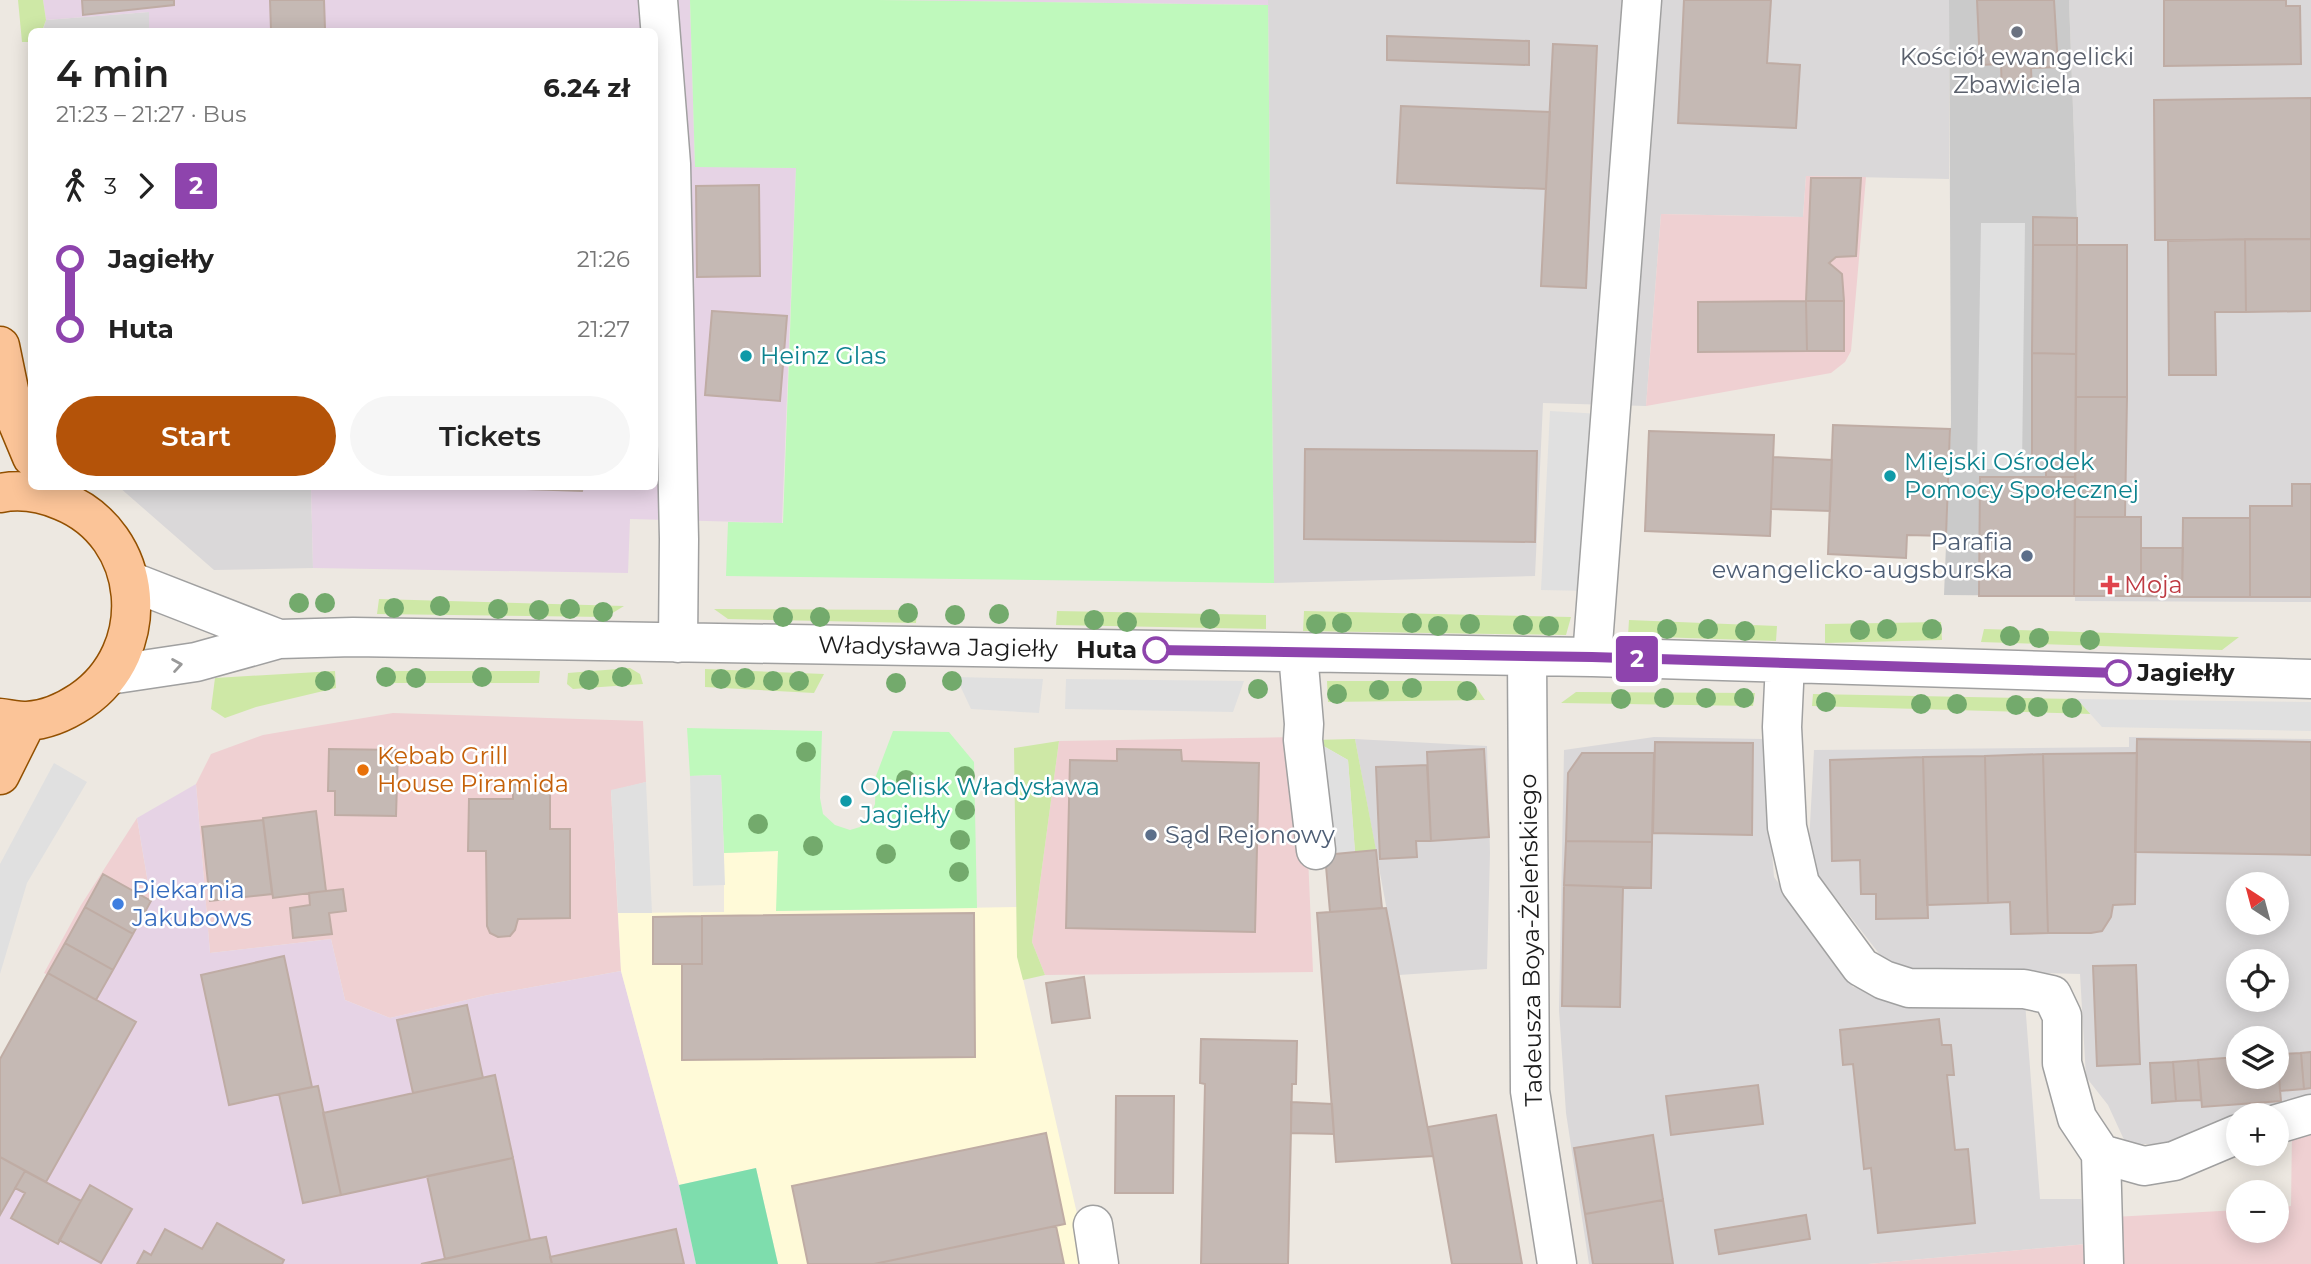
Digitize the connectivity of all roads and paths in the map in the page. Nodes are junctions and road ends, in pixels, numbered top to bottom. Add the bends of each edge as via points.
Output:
1 (658, 0) edge
2 (1642, 0) edge
3 (0, 346) edge
4 (28, 447) edge
5 (45, 491) edge
6 (0, 493) edge
7 (130, 581) junction
8 (279, 639) junction
9 (678, 642) junction
10 (1298, 653) junction
11 (1527, 657) junction
12 (1592, 657) junction
13 (1785, 663) junction
14 (109, 676) junction
15 (2311, 679) edge
16 (13, 719) edge
17 (0, 775) edge
18 (1316, 850) dead end
19 (2311, 1114) edge
20 (2289, 1120) edge
21 (2226, 1140) edge
22 (2101, 1154) junction
23 (1093, 1225) dead end
24 (1099, 1264) edge
25 (1557, 1264) edge
26 (2104, 1264) edge

1 - 9 street via 671,164 680,539
2 - 12 street
3 - 4 main road via 14,414
5 - 6 main road
5 - 7 main road via 100,526 119,552
7 - 8 street, Władysława Jagiełły
7 - 14 main road via 132,614 125,647
8 - 9 street, Władysława Jagiełły
14 -> 8 street, Władysława Jagiełły via 196,662
9 - 10 street, Władysława Jagiełły
10 - 11 street, Władysława Jagiełły
10 - 18 street
11 - 12 street, Władysława Jagiełły
11 - 25 street, Tadeusza Boya-Żeleńskiego via 1530,1091
12 - 13 street, Władysława Jagiełły
13 - 15 street, Władysława Jagiełły
13 - 22 street via 1782,727 1787,827 1800,884 1861,967 1884,981 1909,988 2024,989 2052,995 2062,1016 2062,1063 2077,1118
14 - 16 main road via 72,707 50,716
16 - 17 main road
19 - 20 street
21 - 22 street via 2174,1161 2144,1166
22 - 26 street
23 - 24 street

